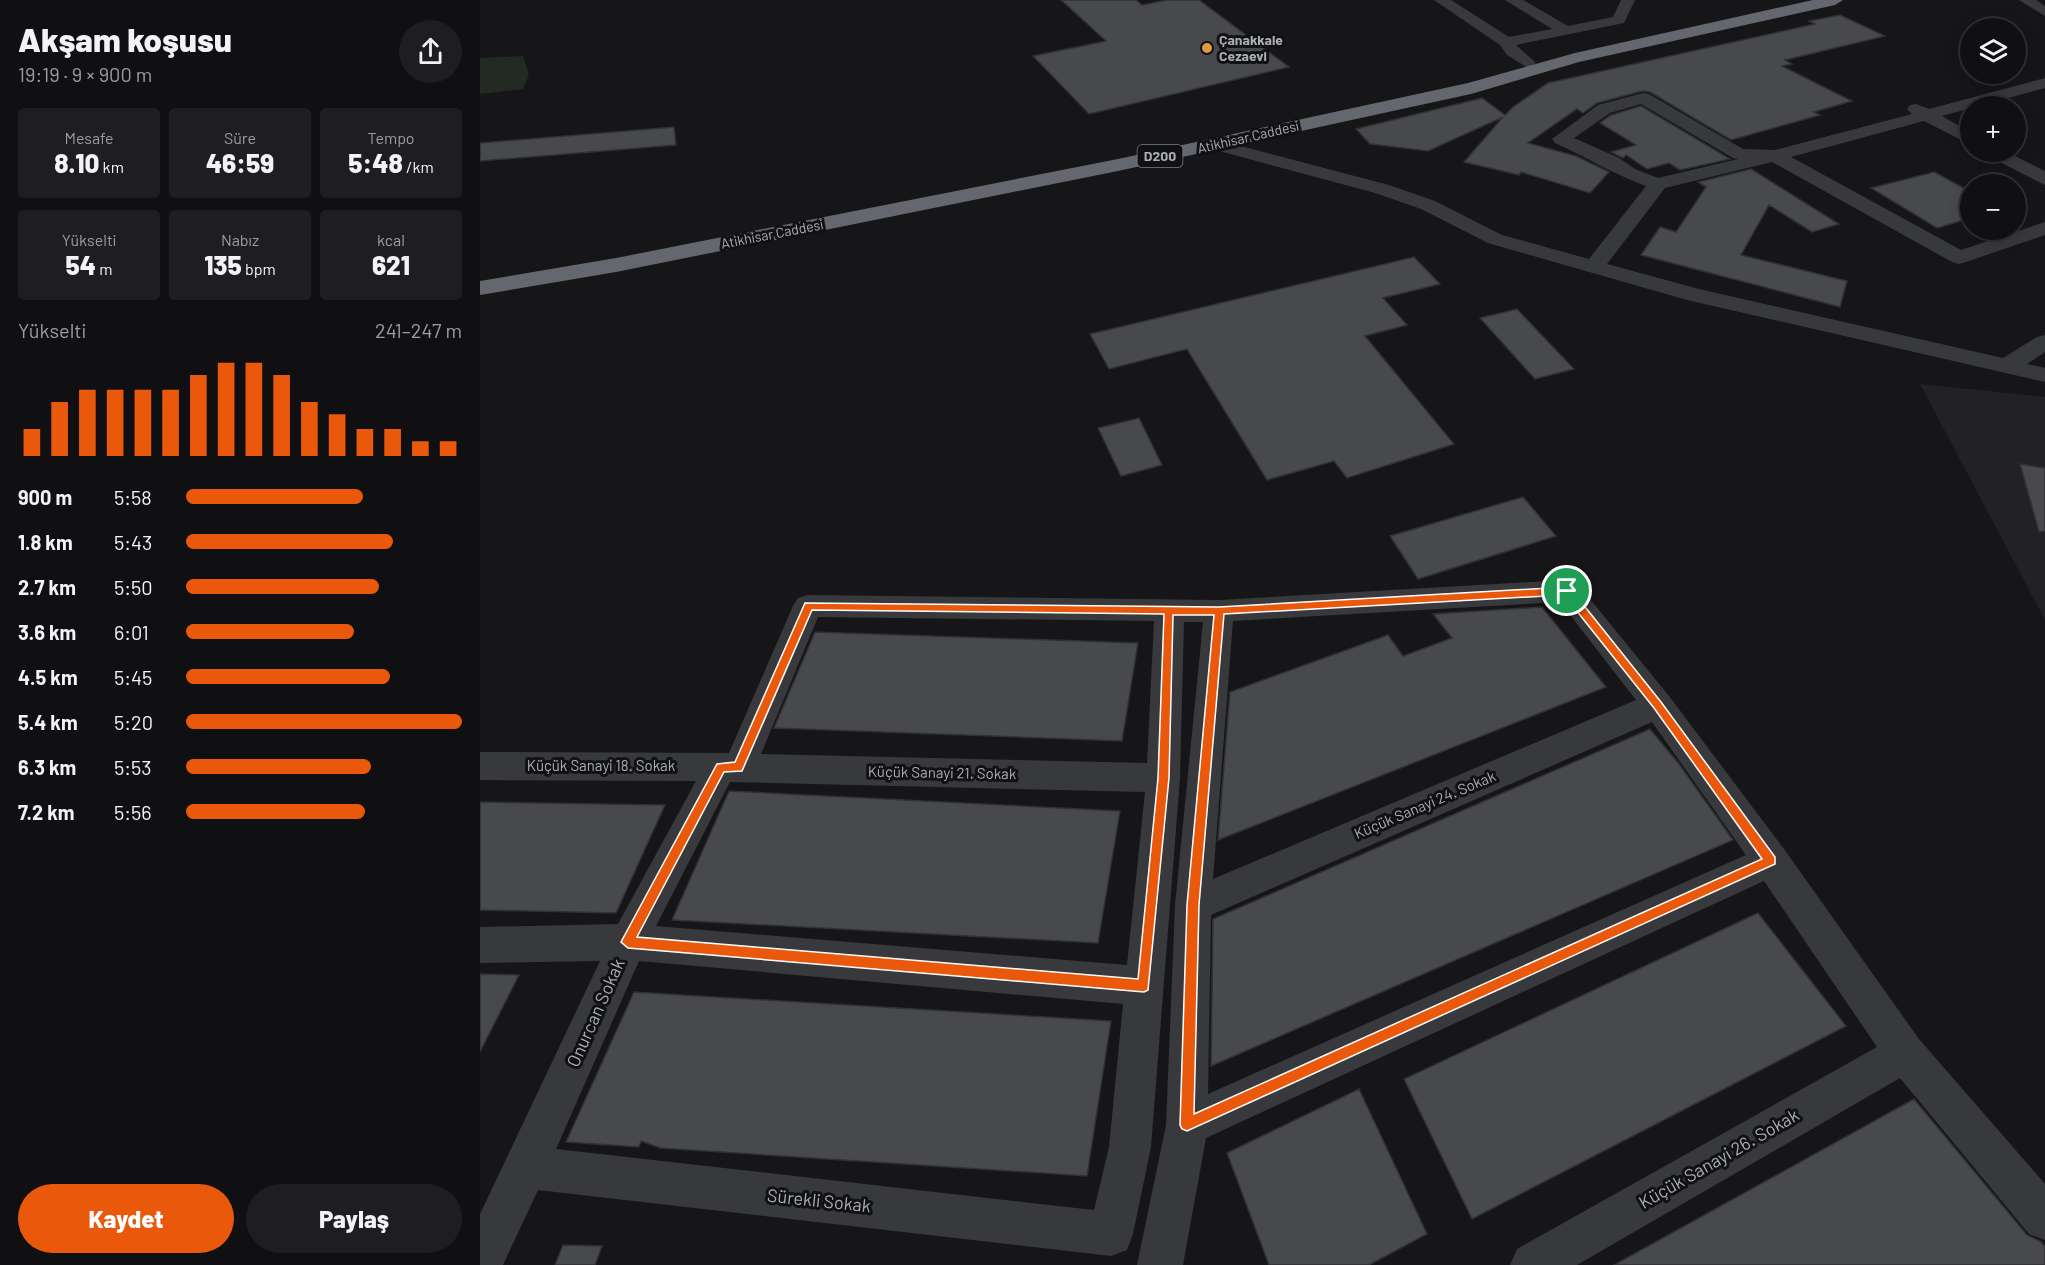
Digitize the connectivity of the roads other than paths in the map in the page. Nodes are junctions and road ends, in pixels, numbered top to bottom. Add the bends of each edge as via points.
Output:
1 (1441, 0) edge
2 (1512, 0) edge
3 (1628, 0) edge
4 (1778, 0) edge
5 (1835, 0) edge
6 (2026, 0) edge
7 (2045, 12) edge
8 (1566, 31) junction
9 (1506, 42) junction
10 (1528, 63) junction
11 (2045, 70) edge
12 (2045, 83) edge
13 (1388, 100) junction
14 (1918, 111) junction
15 (1960, 134) edge
16 (1215, 144) junction
17 (1739, 154) junction
18 (1775, 156) junction
19 (2013, 162) edge
20 (2045, 179) edge
21 (1658, 184) junction
22 (2045, 228) edge
23 (1593, 266) junction
24 (480, 275) edge
25 (480, 288) edge
26 (2045, 342) edge
27 (2007, 366) junction
28 (2045, 375) edge
29 (1219, 611) junction
30 (1169, 612) junction
31 (1658, 705) junction
32 (480, 766) edge
33 (730, 767) junction
34 (1163, 778) junction
35 (1771, 861) junction
36 (1193, 905) junction
37 (628, 942) junction
38 (480, 945) edge
39 (1144, 986) junction
40 (1905, 1053) junction
41 (1187, 1125) junction
42 (526, 1167) junction
43 (2045, 1218) edge
44 (480, 1263) edge
45 (1160, 1265) edge
46 (1533, 1265) edge

1 - 9 street
2 - 8 street
3 - 8 street via 1619,20
4 - 10 highway, Atikhisar Caddesi / D200 via 1619,36
5 - 13 highway, Atikhisar Caddesi / D200 via 1618,48 1471,88
6 - 7 street
8 - 9 street
9 - 10 street
10 - 13 highway, Atikhisar Caddesi / D200
11 - 14 street
12 - 14 street
13 - 16 highway, Atikhisar Caddesi / D200
13 - 24 highway, Atikhisar Caddesi / D200
14 - 15 street
14 - 17 street
14 - 18 street
16 - 23 street via 1382,189 1428,205 1495,239
16 - 25 highway, Atikhisar Caddesi / D200 via 616,265
17 - 18 street
17 - 21 street
17 - 21 street via 1643,98 1604,109 1561,139
18 - 21 street
18 - 22 street via 1959,258
19 - 20 street
21 - 23 street
23 - 27 street via 1695,295
26 - 27 street
27 - 28 street
29 - 30 street
29 - 31 street via 1567,591
29 - 36 street
30 - 33 street, Onurcan Sokak via 808,606
30 - 34 street
31 - 35 street
31 - 36 street, Küçük Sanayi 24. Sokak
32 - 33 street, Küçük Sanayi 18. Sokak
33 - 34 street, Küçük Sanayi 21. Sokak
33 - 37 street, Onurcan Sokak
34 - 39 street
35 - 40 street
35 - 41 street
36 - 41 street
37 - 38 street
37 - 39 street
37 - 42 street, Onurcan Sokak
39 - 42 street, Sürekli Sokak via 1130,1147 1111,1234
40 - 43 street
40 - 46 street, Küçük Sanayi 26. Sokak
41 - 45 street
42 - 44 street, Onurcan Sokak

